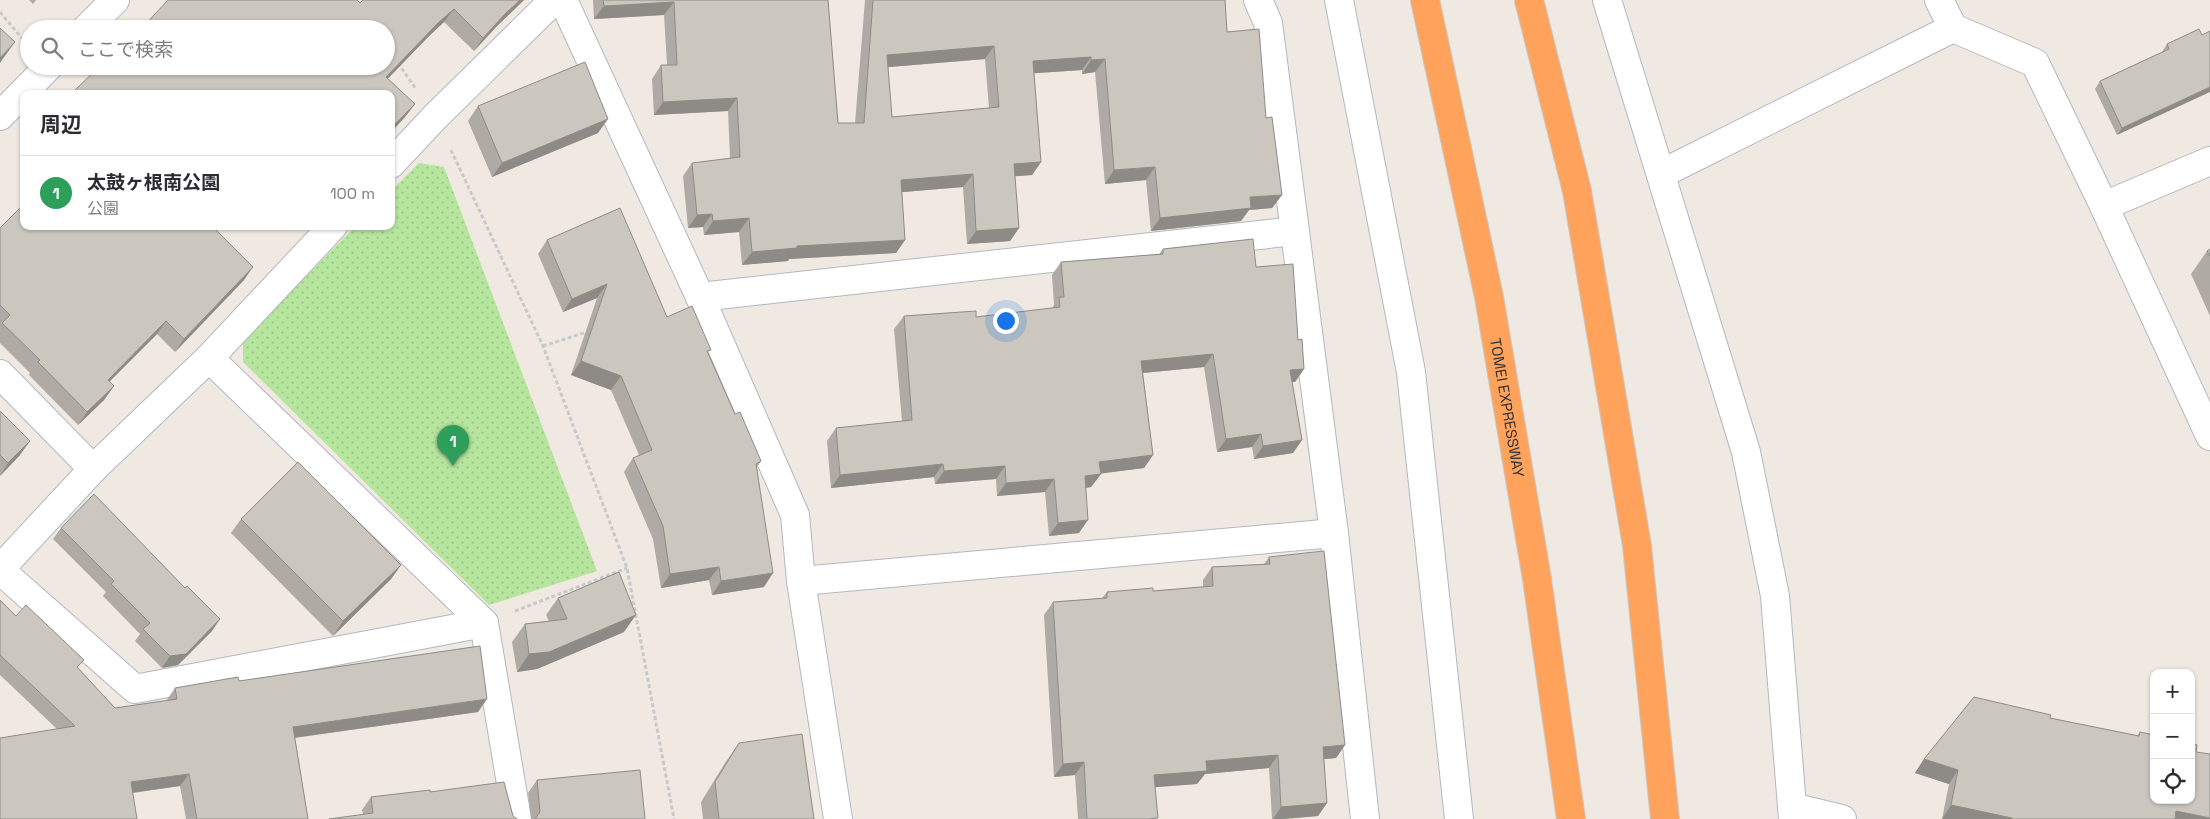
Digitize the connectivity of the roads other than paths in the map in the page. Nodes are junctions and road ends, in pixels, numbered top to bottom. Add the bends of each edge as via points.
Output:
1 (114, 0) edge
2 (554, 0) edge
3 (563, 0) edge
4 (1258, 0) edge
5 (1339, 0) edge
6 (1425, 0) edge
7 (1529, 0) edge
8 (1607, 0) edge
9 (1939, 0) edge
10 (95, 20) edge
11 (1952, 28) junction
12 (40, 75) edge
13 (25, 90) edge
14 (20, 96) edge
15 (0, 116) edge
16 (395, 160) edge
17 (2210, 161) edge
18 (1661, 174) junction
19 (2104, 206) junction
20 (328, 230) edge
21 (1295, 232) junction
22 (700, 297) junction
23 (209, 358) junction
24 (0, 374) edge
25 (2210, 436) edge
26 (93, 469) junction
27 (1334, 533) junction
28 (0, 570) edge
29 (801, 581) junction
30 (484, 623) junction
31 (1793, 813) edge
32 (517, 819) edge
33 (838, 819) edge
34 (1365, 819) edge
35 (1459, 819) edge
36 (1571, 819) edge
37 (1665, 819) edge
38 (1842, 819) edge

1 - 10 street
2 - 16 street
3 - 22 street
4 - 21 street via 1268,23
5 - 35 street via 1411,372
6 - 36 highway, TOMEI EXPRESSWAY via 1491,307 1537,578
7 - 37 highway via 1577,191 1638,546
8 - 18 street
9 - 11 street
11 - 18 street
11 - 19 street via 2034,63
12 - 13 street
14 - 15 street
17 - 19 street
18 - 31 street via 1752,481 1775,596
19 - 25 street
20 - 23 street
21 - 22 street
21 - 27 street
22 - 29 street via 795,515
23 - 26 street
23 - 30 street
24 - 26 street
26 - 28 street
27 - 29 street
27 - 34 street
28 - 30 street via 135,689
29 - 33 street
30 - 32 street
31 - 38 street

